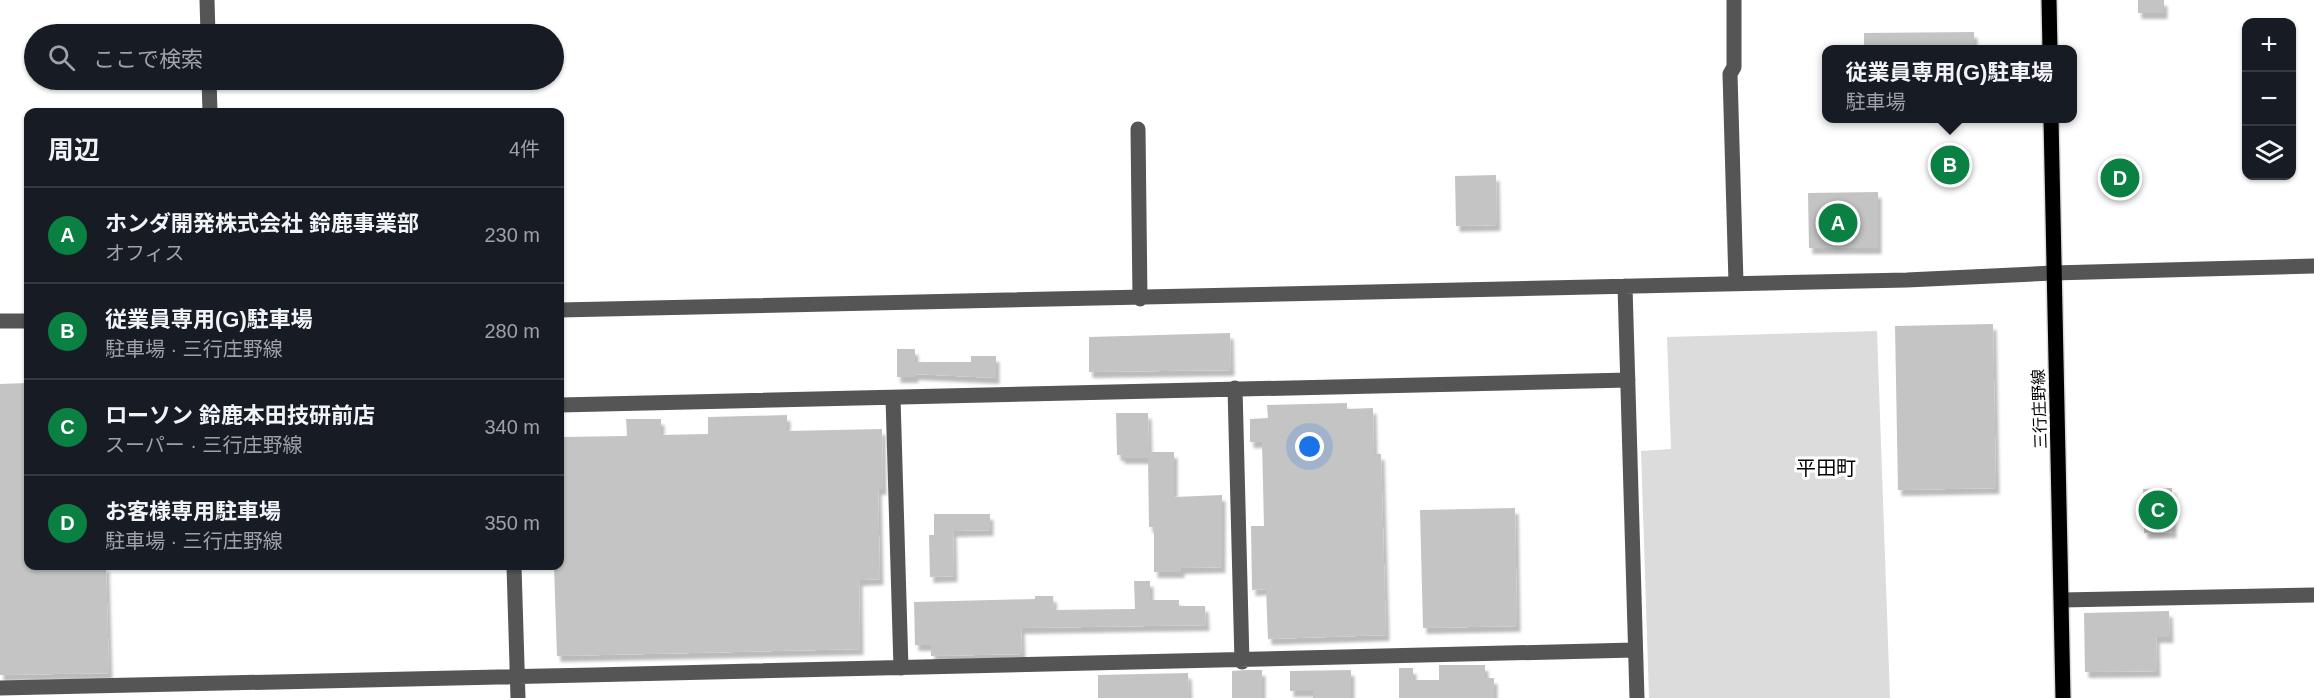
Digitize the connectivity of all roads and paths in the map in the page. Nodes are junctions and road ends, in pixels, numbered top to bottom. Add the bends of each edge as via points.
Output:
1 (207, 0) edge
2 (1734, 0) edge
3 (2049, 0) edge
4 (208, 24) edge
5 (2050, 45) edge
6 (209, 90) edge
7 (210, 108) edge
8 (2051, 123) edge
9 (1138, 129) dead end
10 (2314, 266) edge
11 (2053, 273) junction
12 (1736, 283) junction
13 (1625, 286) junction
14 (1140, 299) junction
15 (564, 310) edge
16 (0, 321) edge
17 (24, 321) edge
18 (1628, 380) junction
19 (1235, 388) junction
20 (894, 398) junction
21 (564, 405) edge
22 (514, 570) edge
23 (2314, 595) edge
24 (2062, 600) junction
25 (1635, 650) junction
26 (1242, 662) junction
27 (901, 668) junction
28 (518, 675) junction
29 (0, 688) edge
30 (518, 698) edge
31 (1637, 698) edge
32 (2064, 698) edge

1 - 4 street
2 - 12 street via 1734,67 1730,74
3 - 5 main road
6 - 7 street
8 - 11 main road, 三行庄野線
9 - 14 street
10 - 11 street
11 - 12 street
11 - 24 main road, 三行庄野線
12 - 13 street
13 - 14 street
13 - 18 street
14 - 15 street
16 - 17 street
18 - 19 street
18 - 25 street
19 - 20 street
19 - 26 street
20 - 21 street
20 - 27 street
22 - 28 street
23 - 24 street
24 - 32 main road, 三行庄野線
25 - 26 street
25 - 31 street
26 - 27 street
27 - 28 street
28 - 29 street
28 - 30 street

